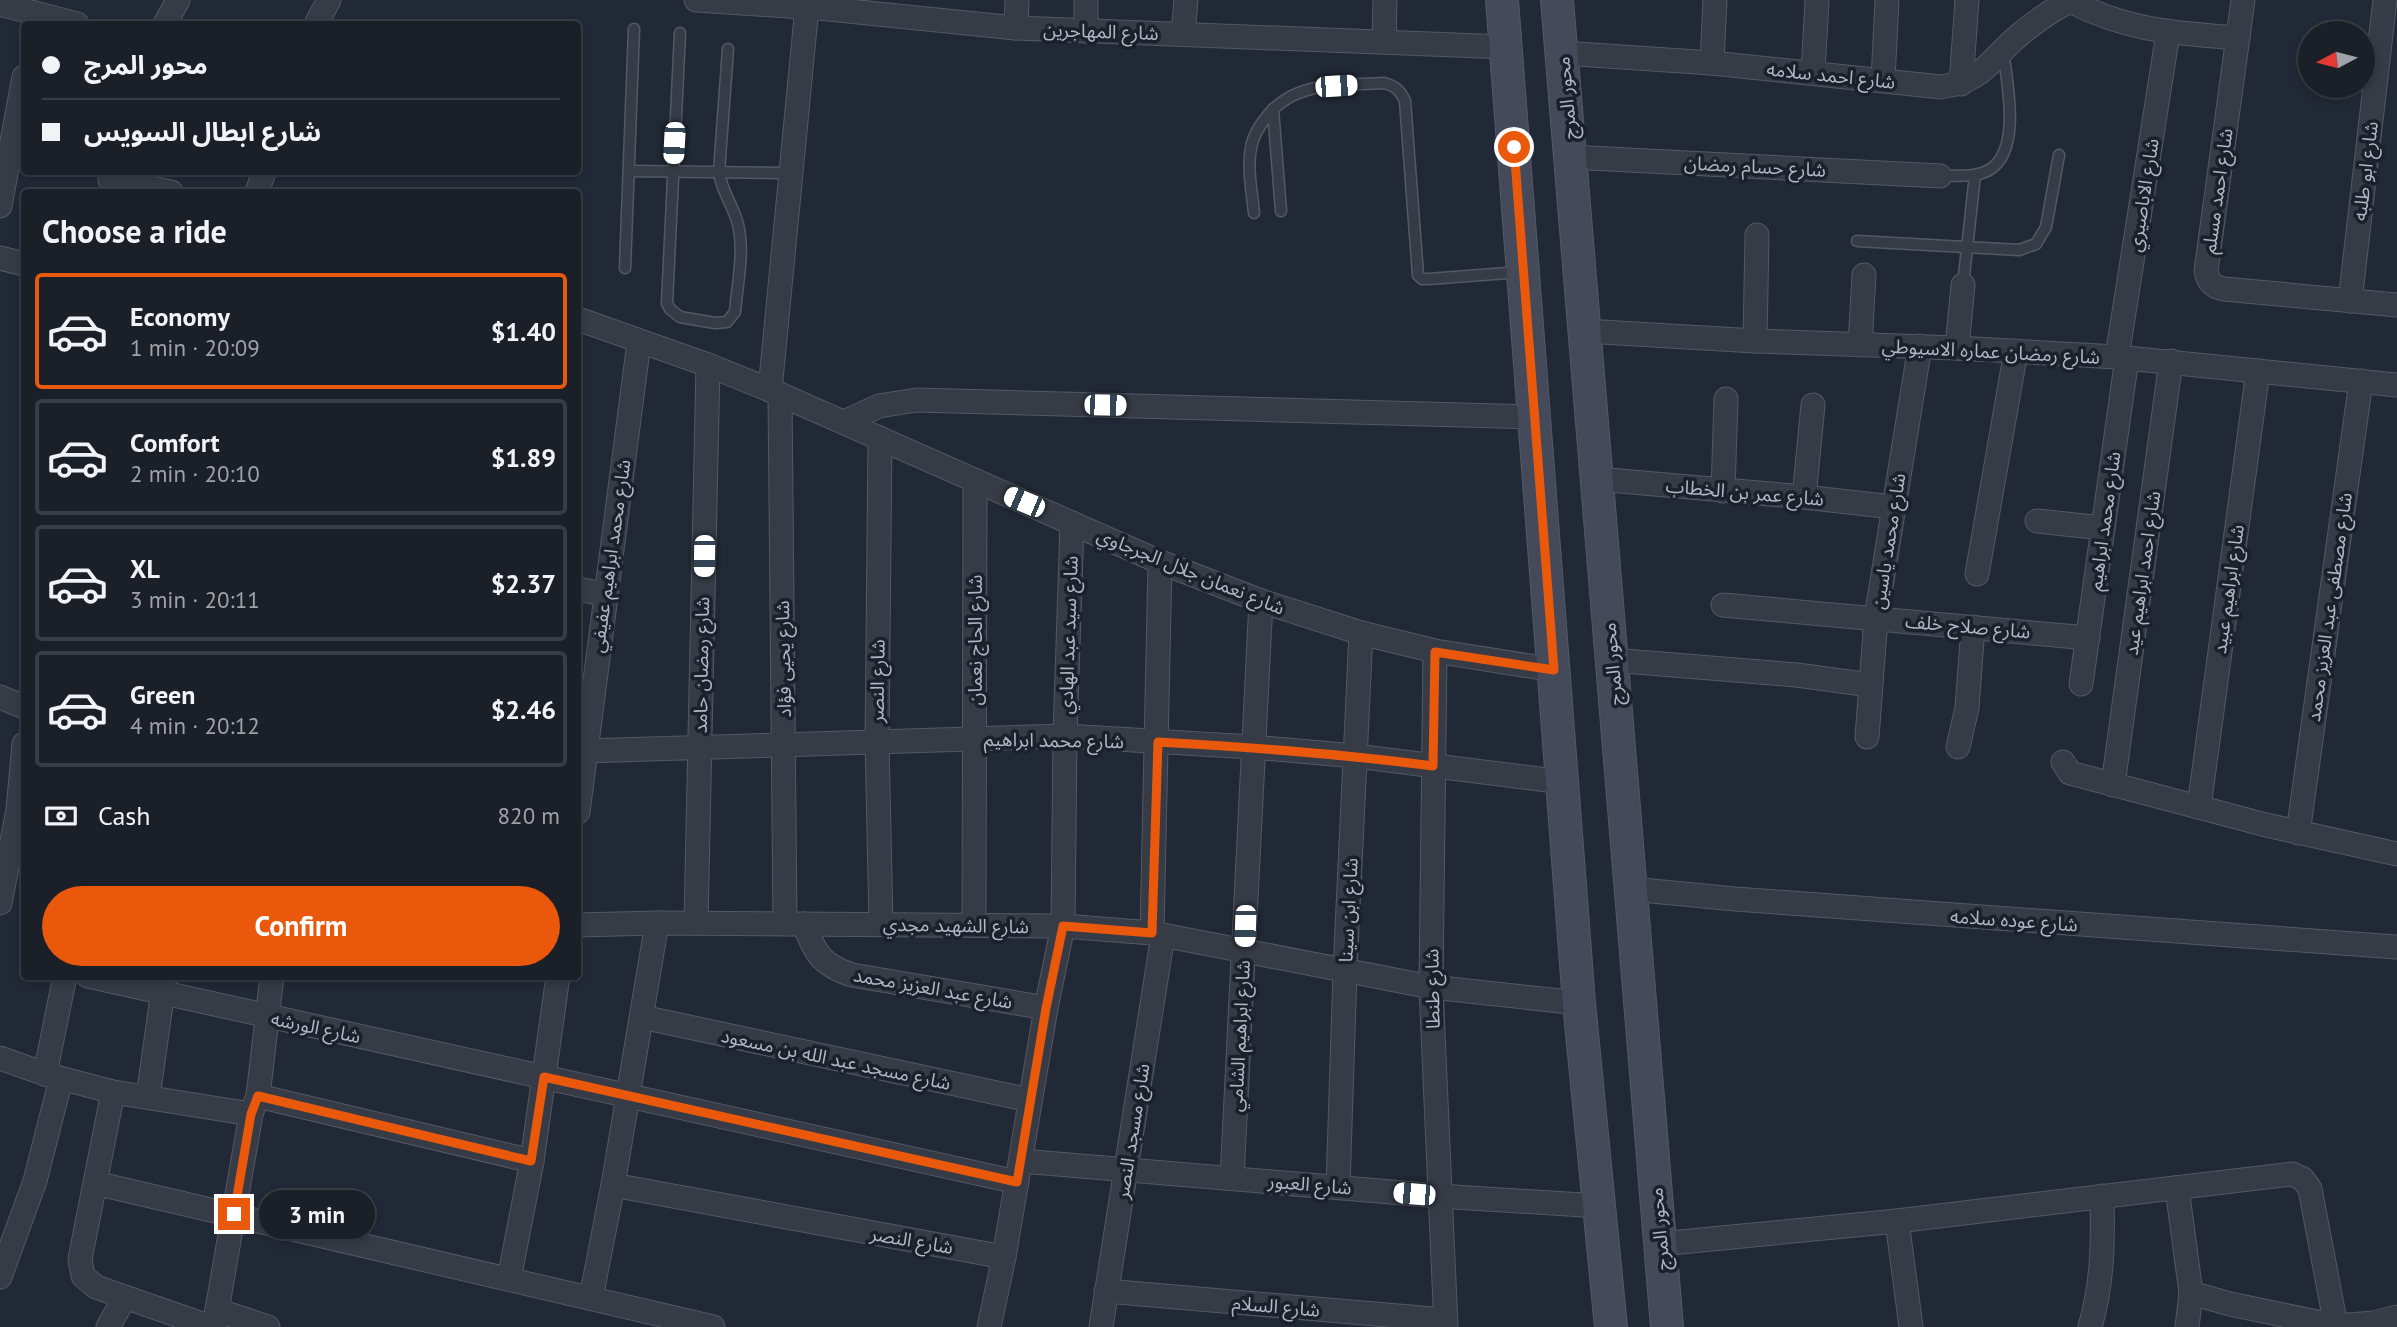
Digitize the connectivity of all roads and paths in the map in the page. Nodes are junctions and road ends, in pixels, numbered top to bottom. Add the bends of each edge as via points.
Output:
1 (178, 0) edge
2 (329, 0) edge
3 (696, 0) edge
4 (1017, 0) edge
5 (1086, 0) edge
6 (1186, 0) edge
7 (1385, 0) edge
8 (1502, 0) edge
9 (1557, 0) edge
10 (1715, 0) edge
11 (1817, 0) edge
12 (1887, 0) edge
13 (1967, 0) edge
14 (2071, 0) edge
15 (2244, 0) edge
16 (2385, 0) edge
17 (746, 1) edge
18 (0, 4) edge
19 (815, 5) edge
20 (881, 7) edge
21 (933, 10) edge
22 (35, 13) edge
23 (66, 21) edge
24 (167, 21) edge
25 (318, 21) edge
26 (1016, 28) junction
27 (634, 29) dead end
28 (1086, 31) junction
29 (680, 33) dead end
30 (2168, 33) junction
31 (1183, 34) junction
32 (2238, 38) junction
33 (1384, 43) junction
34 (1506, 47) junction
35 (728, 49) dead end
36 (2003, 50) junction
37 (1562, 53) junction
38 (1712, 63) junction
39 (1813, 72) junction
40 (1883, 80) junction
41 (1961, 84) junction
42 (21, 89) edge
43 (1273, 109) junction
44 (14, 116) edge
45 (2059, 155) dead end
46 (1570, 157) junction
47 (629, 171) junction
48 (672, 171) junction
49 (719, 172) junction
50 (791, 173) junction
51 (1975, 175) junction
52 (1940, 176) joint
53 (109, 181) edge
54 (150, 189) edge
55 (0, 206) edge
56 (1281, 211) dead end
57 (1254, 213) dead end
58 (1757, 235) dead end
59 (1857, 241) dead end
60 (1967, 248) junction
61 (0, 258) edge
62 (21, 263) edge
63 (625, 268) dead end
64 (1524, 272) junction
65 (1864, 275) dead end
66 (1963, 285) joint
67 (2350, 301) junction
68 (2397, 305) edge
69 (581, 320) edge
70 (1585, 331) junction
71 (1755, 341) junction
72 (639, 342) junction
73 (1860, 345) junction
74 (1920, 346) junction
75 (1957, 348) junction
76 (2016, 351) junction
77 (2122, 357) junction
78 (2171, 361) junction
79 (708, 365) junction
80 (2258, 371) junction
81 (2361, 381) junction
82 (2397, 385) edge
83 (775, 392) junction
84 (1726, 399) dead end
85 (1813, 405) dead end
86 (1535, 417) junction
87 (844, 422) junction
88 (880, 438) junction
89 (1597, 479) junction
90 (975, 481) junction
91 (1723, 491) junction
92 (1804, 497) junction
93 (1893, 507) junction
94 (2037, 522) dead end
95 (1072, 523) junction
96 (2103, 528) junction
97 (1160, 562) junction
98 (1977, 574) dead end
99 (581, 590) edge
100 (604, 594) junction
101 (1261, 601) junction
102 (1723, 605) dead end
103 (1876, 618) junction
104 (1973, 627) junction
105 (1361, 633) junction
106 (2088, 638) junction
107 (1435, 652) junction
108 (1612, 660) junction
109 (1554, 670) junction
110 (586, 675) edge
111 (2081, 684) dead end
112 (1870, 685) junction
113 (0, 697) edge
114 (21, 707) edge
115 (1065, 736) junction
116 (1867, 737) dead end
117 (974, 739) junction
118 (877, 742) junction
119 (1158, 742) junction
120 (784, 745) junction
121 (1252, 747) junction
122 (1958, 747) dead end
123 (700, 748) junction
124 (1356, 756) junction
125 (2063, 762) dead end
126 (581, 763) edge
127 (1433, 766) junction
128 (21, 777) edge
129 (1563, 782) junction
130 (2113, 785) junction
131 (2199, 807) junction
132 (2298, 833) junction
133 (2397, 854) edge
134 (1631, 889) junction
135 (0, 903) edge
136 (657, 923) junction
137 (696, 923) junction
138 (794, 924) junction
139 (881, 924) junction
140 (974, 924) junction
141 (581, 925) edge
142 (1063, 926) junction
143 (1158, 934) junction
144 (2397, 947) edge
145 (1244, 951) junction
146 (1345, 971) junction
147 (65, 980) edge
148 (121, 980) edge
149 (272, 980) edge
150 (557, 980) edge
151 (163, 985) edge
152 (1431, 987) junction
153 (1579, 1003) junction
154 (1046, 1008) junction
155 (267, 1016) junction
156 (642, 1017) junction
157 (0, 1058) edge
158 (53, 1077) junction
159 (544, 1077) junction
160 (113, 1091) junction
161 (628, 1096) junction
162 (148, 1097) junction
163 (1030, 1100) junction
164 (255, 1105) junction
165 (531, 1161) junction
166 (1126, 1170) junction
167 (1019, 1171) junction
168 (1232, 1178) junction
169 (95, 1183) junction
170 (613, 1185) junction
171 (1338, 1186) junction
172 (2177, 1188) junction
173 (1439, 1196) junction
174 (2102, 1196) junction
175 (1599, 1206) junction
176 (234, 1214) junction
177 (1897, 1221) junction
178 (1660, 1244) junction
179 (1004, 1257) junction
180 (0, 1277) edge
181 (509, 1279) junction
182 (1106, 1291) junction
183 (2191, 1293) junction
184 (125, 1297) junction
185 (591, 1298) junction
186 (2397, 1317) edge
187 (639, 1319) edge
188 (2260, 1319) edge
189 (214, 1321) edge
190 (1446, 1323) edge
191 (2336, 1326) edge
192 (108, 1327) edge
193 (268, 1327) edge
194 (713, 1327) edge
195 (989, 1327) edge
196 (1101, 1327) edge
197 (1611, 1327) edge
198 (1667, 1327) edge
199 (1911, 1327) edge
200 (2090, 1327) edge
201 (2187, 1327) edge

1 - 24 street
2 - 25 street
3 - 17 street, شارع المهاجرين
4 - 26 street
5 - 28 street
6 - 31 street
7 - 33 street
8 - 34 main road
9 - 37 main road, محور المرج
10 - 38 street
11 - 39 street
12 - 40 street
13 - 41 street
14 - 30 street via 2119,22
14 - 36 street
15 - 32 street, شارع احمد مسلم
16 - 67 street, شارع ابو طلبه
17 - 19 street, شارع المهاجرين
18 - 22 street
19 - 20 street, شارع المهاجرين
19 - 50 street, شارع يحيى فؤاد
20 - 21 street, شارع المهاجرين
21 - 26 street, شارع المهاجرين
22 - 23 street
26 - 28 street, شارع المهاجرين
27 - 47 lane
28 - 31 street, شارع المهاجرين
29 - 48 lane
30 - 32 street
30 - 77 street, شارع الاباصيري
31 - 33 street, شارع المهاجرين
32 - 67 street, شارع احمد مسلم via 2208,278 2217,288
33 - 34 street, شارع المهاجرين
34 - 64 main road
35 - 49 lane
36 - 41 street via 1982,72
36 - 51 lane via 2010,130 2002,155 1991,169
37 - 38 street, شارع احمد سلامه
37 - 46 main road, محور المرج
38 - 39 street, شارع احمد سلامه
39 - 40 street, شارع احمد سلامه
40 - 41 street, شارع احمد سلامه via 1941,87
42 - 44 street
43 - 56 lane
43 - 57 lane via 1258,127 1251,148
43 - 64 lane via 1284,99 1313,88 1393,85 1405,102 1418,275 1428,279
44 - 55 street
45 - 60 lane via 2046,227 2035,244 2019,250
46 - 52 street, شارع حسام رمضان
46 - 70 main road, محور المرج
47 - 48 lane
47 - 63 lane
48 - 49 lane
48 - 49 lane via 667,303 680,317 721,324 735,312 740,242
49 - 50 lane
50 - 83 street, شارع يحيى فؤاد
51 - 52 lane
51 - 60 lane
53 - 54 street
58 - 71 street
59 - 60 lane
60 - 66 lane
61 - 62 street
64 - 86 main road
65 - 73 street
66 - 75 street
67 - 68 street, شارع احمد مسلم
69 - 72 street, شارع نعمان جلال الجرجاوي
70 - 71 street, شارع رمضان عماره الاسيوطي
70 - 89 main road, محور المرج
71 - 73 street, شارع رمضان عماره الاسيوطي
72 - 79 street, شارع نعمان جلال الجرجاوي
72 - 100 street, شارع محمد ابراهيم عفيفي
73 - 74 street, شارع رمضان عماره الاسيوطي
74 - 75 street, شارع رمضان عماره الاسيوطي
74 - 93 street, شارع محمد ياسين
75 - 76 street, شارع رمضان عماره الاسيوطي
76 - 77 street, شارع رمضان عماره الاسيوطي
76 - 98 street
77 - 78 street, شارع رمضان عماره الاسيوطي
77 - 96 street, شارع محمد ابراهيم
78 - 80 street, شارع رمضان عماره الاسيوطي
78 - 130 street, شارع احمد ابراهيم عيد
79 - 83 street, شارع نعمان جلال الجرجاوي
79 - 123 street, شارع رمضان حامد
80 - 81 street, شارع رمضان عماره الاسيوطي
80 - 131 street, شارع ابراهيم عبيد
81 - 82 street, شارع رمضان عماره الاسيوطي
81 - 132 street, شارع مصطفى عبد العزيز محمد
83 - 87 street, شارع نعمان جلال الجرجاوي
83 - 120 street, شارع يحيى فؤاد
84 - 91 street
85 - 92 street
86 - 87 street via 917,400 879,406
86 - 109 main road
87 - 88 street, شارع نعمان جلال الجرجاوي
88 - 90 street, شارع نعمان جلال الجرجاوي
88 - 118 street, شارع النصر
89 - 91 street, شارع عمر بن الخطاب
89 - 108 main road, محور المرج
90 - 95 street, شارع نعمان جلال الجرجاوي
90 - 117 street, شارع الحاج نعمان
91 - 92 street, شارع عمر بن الخطاب
92 - 93 street, شارع عمر بن الخطاب
93 - 103 street, شارع محمد ياسين
94 - 96 street
95 - 97 street, شارع نعمان جلال الجرجاوي
95 - 115 street, شارع سيد عبد الهادي
96 - 106 street, شارع محمد ابراهيم
97 - 101 street, شارع نعمان جلال الجرجاوي
97 - 119 street, شارع مسجد النصر
99 - 100 street
100 - 110 street, شارع محمد ابراهيم عفيفي
101 - 105 street, شارع نعمان جلال الجرجاوي
101 - 121 street, شارع ابراهيم الشامي
102 - 103 street, شارع صلاح خلف
103 - 104 street, شارع صلاح خلف
103 - 112 street, شارع محمد ياسين
104 - 106 street, شارع صلاح خلف
104 - 122 street via 1967,708
105 - 107 street, شارع نعمان جلال الجرجاوي
105 - 124 street, شارع ابن سينا
106 - 111 street, شارع محمد ابراهيم
107 - 109 street, شارع نعمان جلال الجرجاوي
107 - 127 street, شارع طنطا
108 - 112 street
108 - 134 main road, محور المرج
109 - 129 main road
110 - 126 street, شارع محمد ابراهيم عفيفي
112 - 116 street, شارع محمد ياسين
113 - 114 street
115 - 117 street, شارع محمد ابراهيم
115 - 119 street, شارع محمد ابراهيم
115 - 142 street, شارع سيد عبد الهادي
117 - 118 street, شارع محمد ابراهيم
117 - 140 street, شارع الحاج نعمان
118 - 120 street, شارع محمد ابراهيم
118 - 139 street, شارع النصر
119 - 121 street, شارع محمد ابراهيم
119 - 143 street, شارع مسجد النصر
120 - 123 street, شارع محمد ابراهيم
120 - 138 street, شارع يحيى فؤاد
121 - 124 street, شارع محمد ابراهيم
121 - 145 street, شارع ابراهيم الشامي
123 - 126 street, شارع محمد ابراهيم
123 - 137 street, شارع رمضان حامد
124 - 127 street, شارع محمد ابراهيم
124 - 146 street, شارع ابن سينا
125 - 130 street via 2070,773
127 - 129 street, شارع محمد ابراهيم
127 - 152 street, شارع طنطا
128 - 135 street
129 - 153 main road
130 - 131 street
131 - 132 street
132 - 133 street
134 - 144 street, شارع عوده سلامه
134 - 178 main road, محور المرج
136 - 137 street, شارع الشهيد مجدي
136 - 141 street, شارع الشهيد مجدي
136 - 156 street
137 - 138 street, شارع الشهيد مجدي
138 - 139 street, شارع الشهيد مجدي
138 - 154 street, شارع عبد العزيز محمد via 822,960 844,972
139 - 140 street, شارع الشهيد مجدي
140 - 142 street, شارع الشهيد مجدي
142 - 143 street, شارع الشهيد مجدي
142 - 154 street, شارع سيد عبد الهادي
143 - 145 street, شارع الشهيد مجدي
143 - 166 street, شارع مسجد النصر
145 - 146 street, شارع الشهيد مجدي
145 - 168 street, شارع ابراهيم الشامي
146 - 152 street, شارع الشهيد مجدي
146 - 171 street, شارع ابن سينا
147 - 158 street
148 - 151 street, شارع الورشه
149 - 155 street
150 - 159 street
151 - 155 street, شارع الورشه
151 - 162 street
152 - 153 street, شارع الشهيد مجدي
152 - 173 street, شارع طنطا
153 - 175 main road
154 - 163 street, شارع سيد عبد الهادي
155 - 159 street, شارع الورشه
155 - 164 street
156 - 161 street
156 - 163 street, شارع مسجد عبد الله بن مسعود
157 - 158 street
158 - 160 street
158 - 180 street via 35,1181
159 - 161 street, شارع العبور
159 - 165 street
160 - 162 street
160 - 169 street
161 - 167 street, شارع العبور
161 - 170 street
162 - 164 street
163 - 167 street, شارع سيد عبد الهادي
164 - 165 street
164 - 176 street
165 - 181 street
166 - 167 street, شارع العبور
166 - 168 street, شارع العبور
166 - 182 street, شارع مسجد النصر
167 - 179 street, شارع سيد عبد الهادي
168 - 171 street, شارع العبور
169 - 176 street
169 - 184 street via 80,1259 83,1276 88,1283
170 - 179 street, شارع النصر
170 - 185 street
171 - 173 street, شارع العبور
172 - 174 street
172 - 183 street
172 - 191 street via 2292,1174 2303,1179 2310,1189
173 - 175 street, شارع العبور
173 - 190 street, شارع طنطا
174 - 177 street
174 - 200 street via 2102,1277
175 - 197 main road
176 - 181 street
176 - 189 street
177 - 178 street
177 - 199 street
178 - 198 main road, محور المرج
179 - 195 street, شارع سيد عبد الهادي
181 - 185 street
182 - 190 street, شارع السلام
182 - 196 street, شارع مسجد النصر
183 - 188 street
183 - 201 street
184 - 189 street
184 - 192 street
185 - 187 street
186 - 191 street
187 - 194 street
188 - 191 street
189 - 193 street

